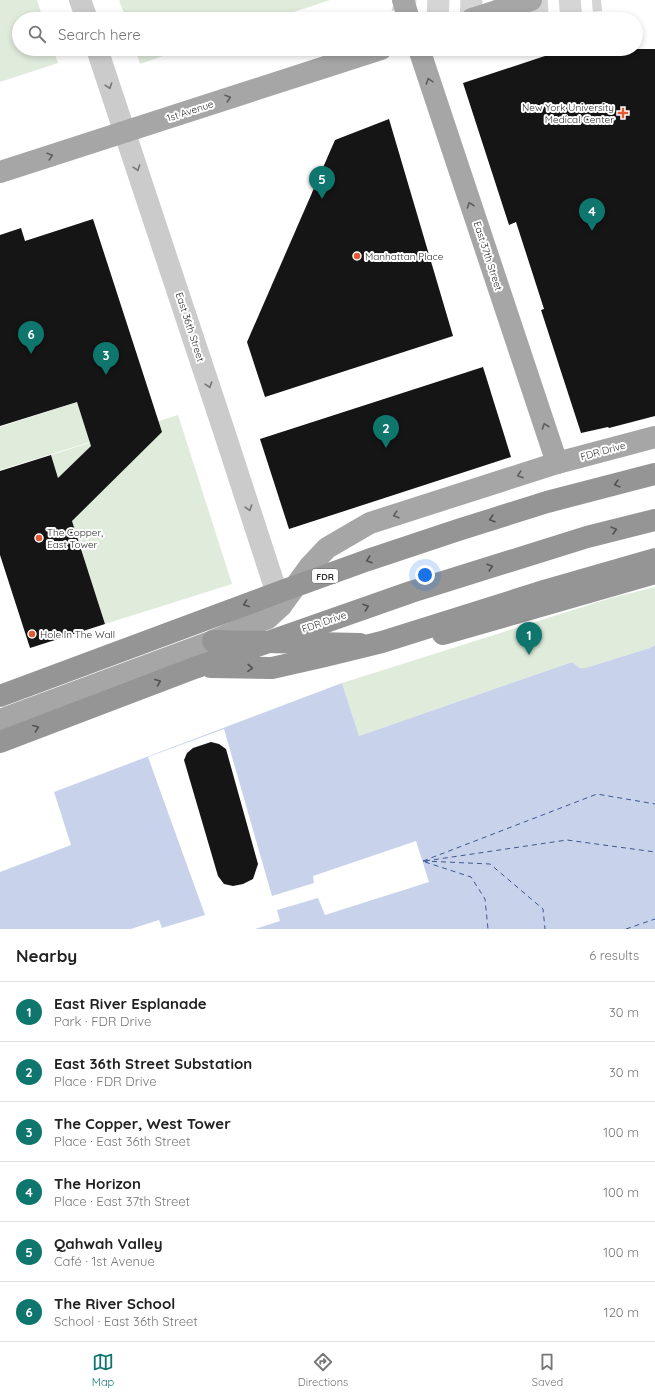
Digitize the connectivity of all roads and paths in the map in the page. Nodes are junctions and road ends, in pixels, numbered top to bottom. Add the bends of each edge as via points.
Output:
1 (80, 0) edge
2 (403, 0) edge
3 (531, 0) edge
4 (84, 12) edge
5 (407, 12) edge
6 (494, 12) edge
7 (99, 56) edge
8 (359, 56) edge
9 (421, 56) edge
10 (124, 131) junction
11 (0, 172) edge
12 (655, 437) edge
13 (557, 464) junction
14 (655, 474) edge
15 (655, 520) edge
16 (655, 559) edge
17 (655, 572) edge
18 (281, 606) junction
19 (213, 641) junction
20 (197, 667) junction
21 (0, 696) edge
22 (0, 720) edge
23 (0, 742) edge

1 - 4 street
2 - 5 main road
3 - 6 main road
7 -> 10 street, East 36th Street
10 -> 8 main road, 1st Avenue
13 -> 9 main road, East 37th Street
11 -> 10 main road, 1st Avenue
10 -> 18 street, East 36th Street
12 - 13 main road, FDR Drive
13 -> 18 main road, FDR Drive via 370,523 327,548 310,566
14 -> 21 highway, FDR, bridge via 547,502 368,560
20 -> 15 highway, FDR Drive, bridge via 411,592 587,537
20 -> 16 highway, bridge via 272,668 325,656 382,642
17 - 19 highway via 436,636 396,643 376,645
18 - 19 main road, FDR Drive via 268,618
19 - 22 main road, FDR Drive
23 -> 20 highway, FDR Drive

